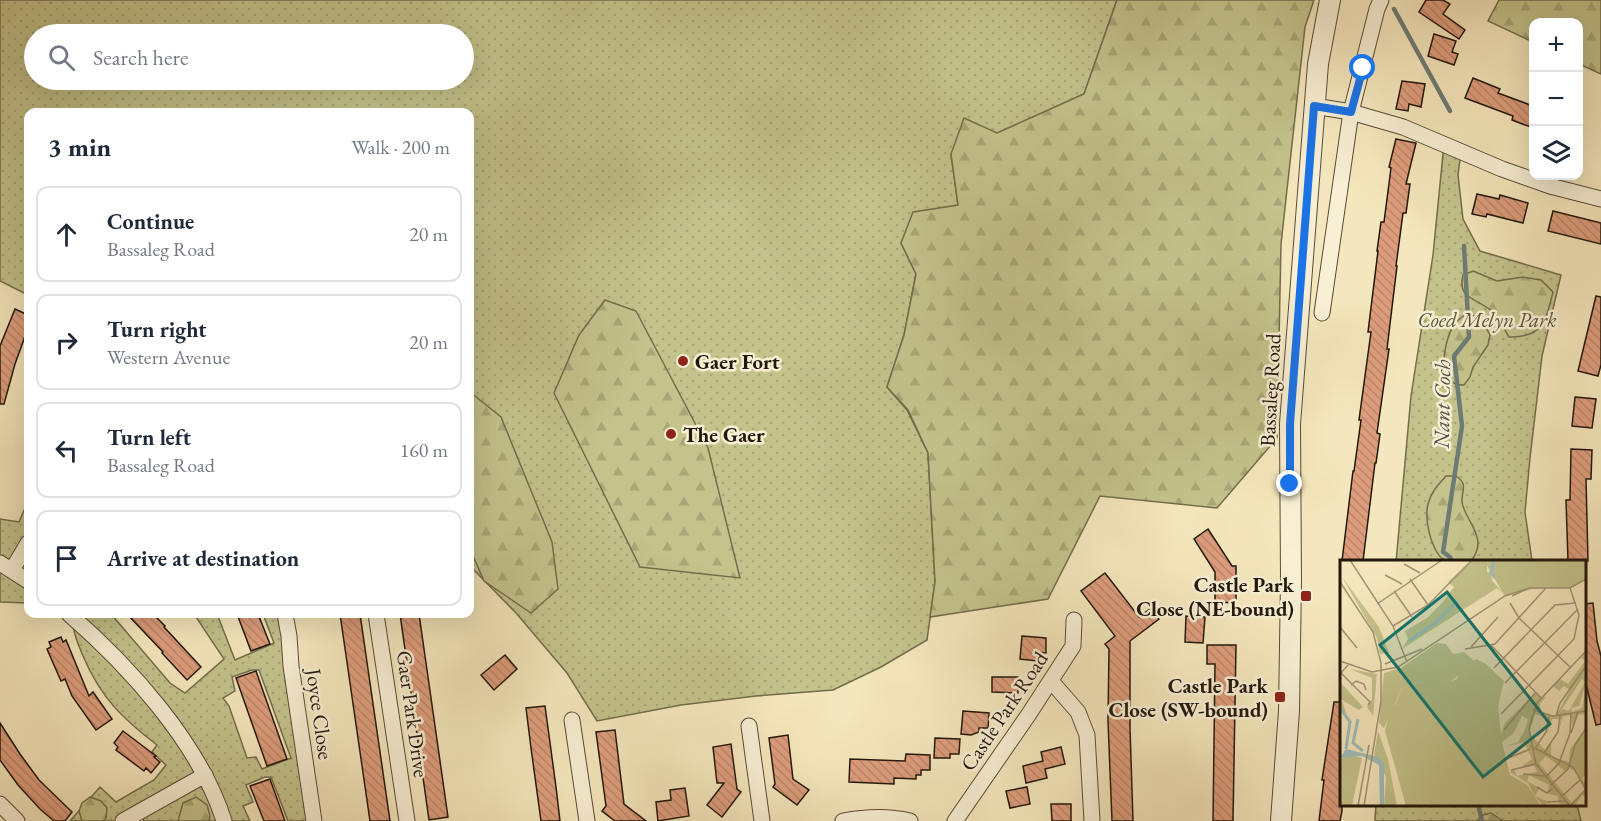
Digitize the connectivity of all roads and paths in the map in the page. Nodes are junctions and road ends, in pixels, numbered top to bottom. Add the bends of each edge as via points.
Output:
1 (1330, 0) edge
2 (1381, 0) edge
3 (1314, 106) junction
4 (1351, 112) junction
5 (1601, 199) edge
6 (1322, 313) dead end
7 (24, 547) edge
8 (6, 566) edge
9 (24, 578) edge
10 (74, 618) edge
11 (286, 618) edge
12 (377, 618) edge
13 (1074, 620) dead end
14 (1051, 681) junction
15 (572, 720) dead end
16 (749, 726) dead end
17 (205, 775) junction
18 (0, 804) edge
19 (17, 821) edge
20 (123, 821) edge
21 (224, 821) edge
22 (314, 821) edge
23 (407, 821) edge
24 (587, 821) edge
25 (762, 821) edge
26 (843, 821) edge
27 (910, 821) edge
28 (955, 821) edge
29 (1092, 821) edge
30 (1281, 821) edge

1 - 3 street, Bassaleg Road
2 - 4 street
3 - 4 street
3 - 30 street, Bassaleg Road via 1290,424 1289,699
4 - 5 street via 1403,127 1550,186
4 - 6 street
7 - 8 street
8 - 9 street
10 - 17 street via 158,707
11 - 22 street, Joyce Close
12 - 23 street, Gaer Park Drive
13 - 14 street, Castle Park Road via 1073,646
14 - 28 street, Castle Park Road
14 - 29 street via 1078,712 1087,735
15 - 24 street
16 - 25 street
17 - 20 street
17 - 21 street
18 - 19 street
26 - 27 street

